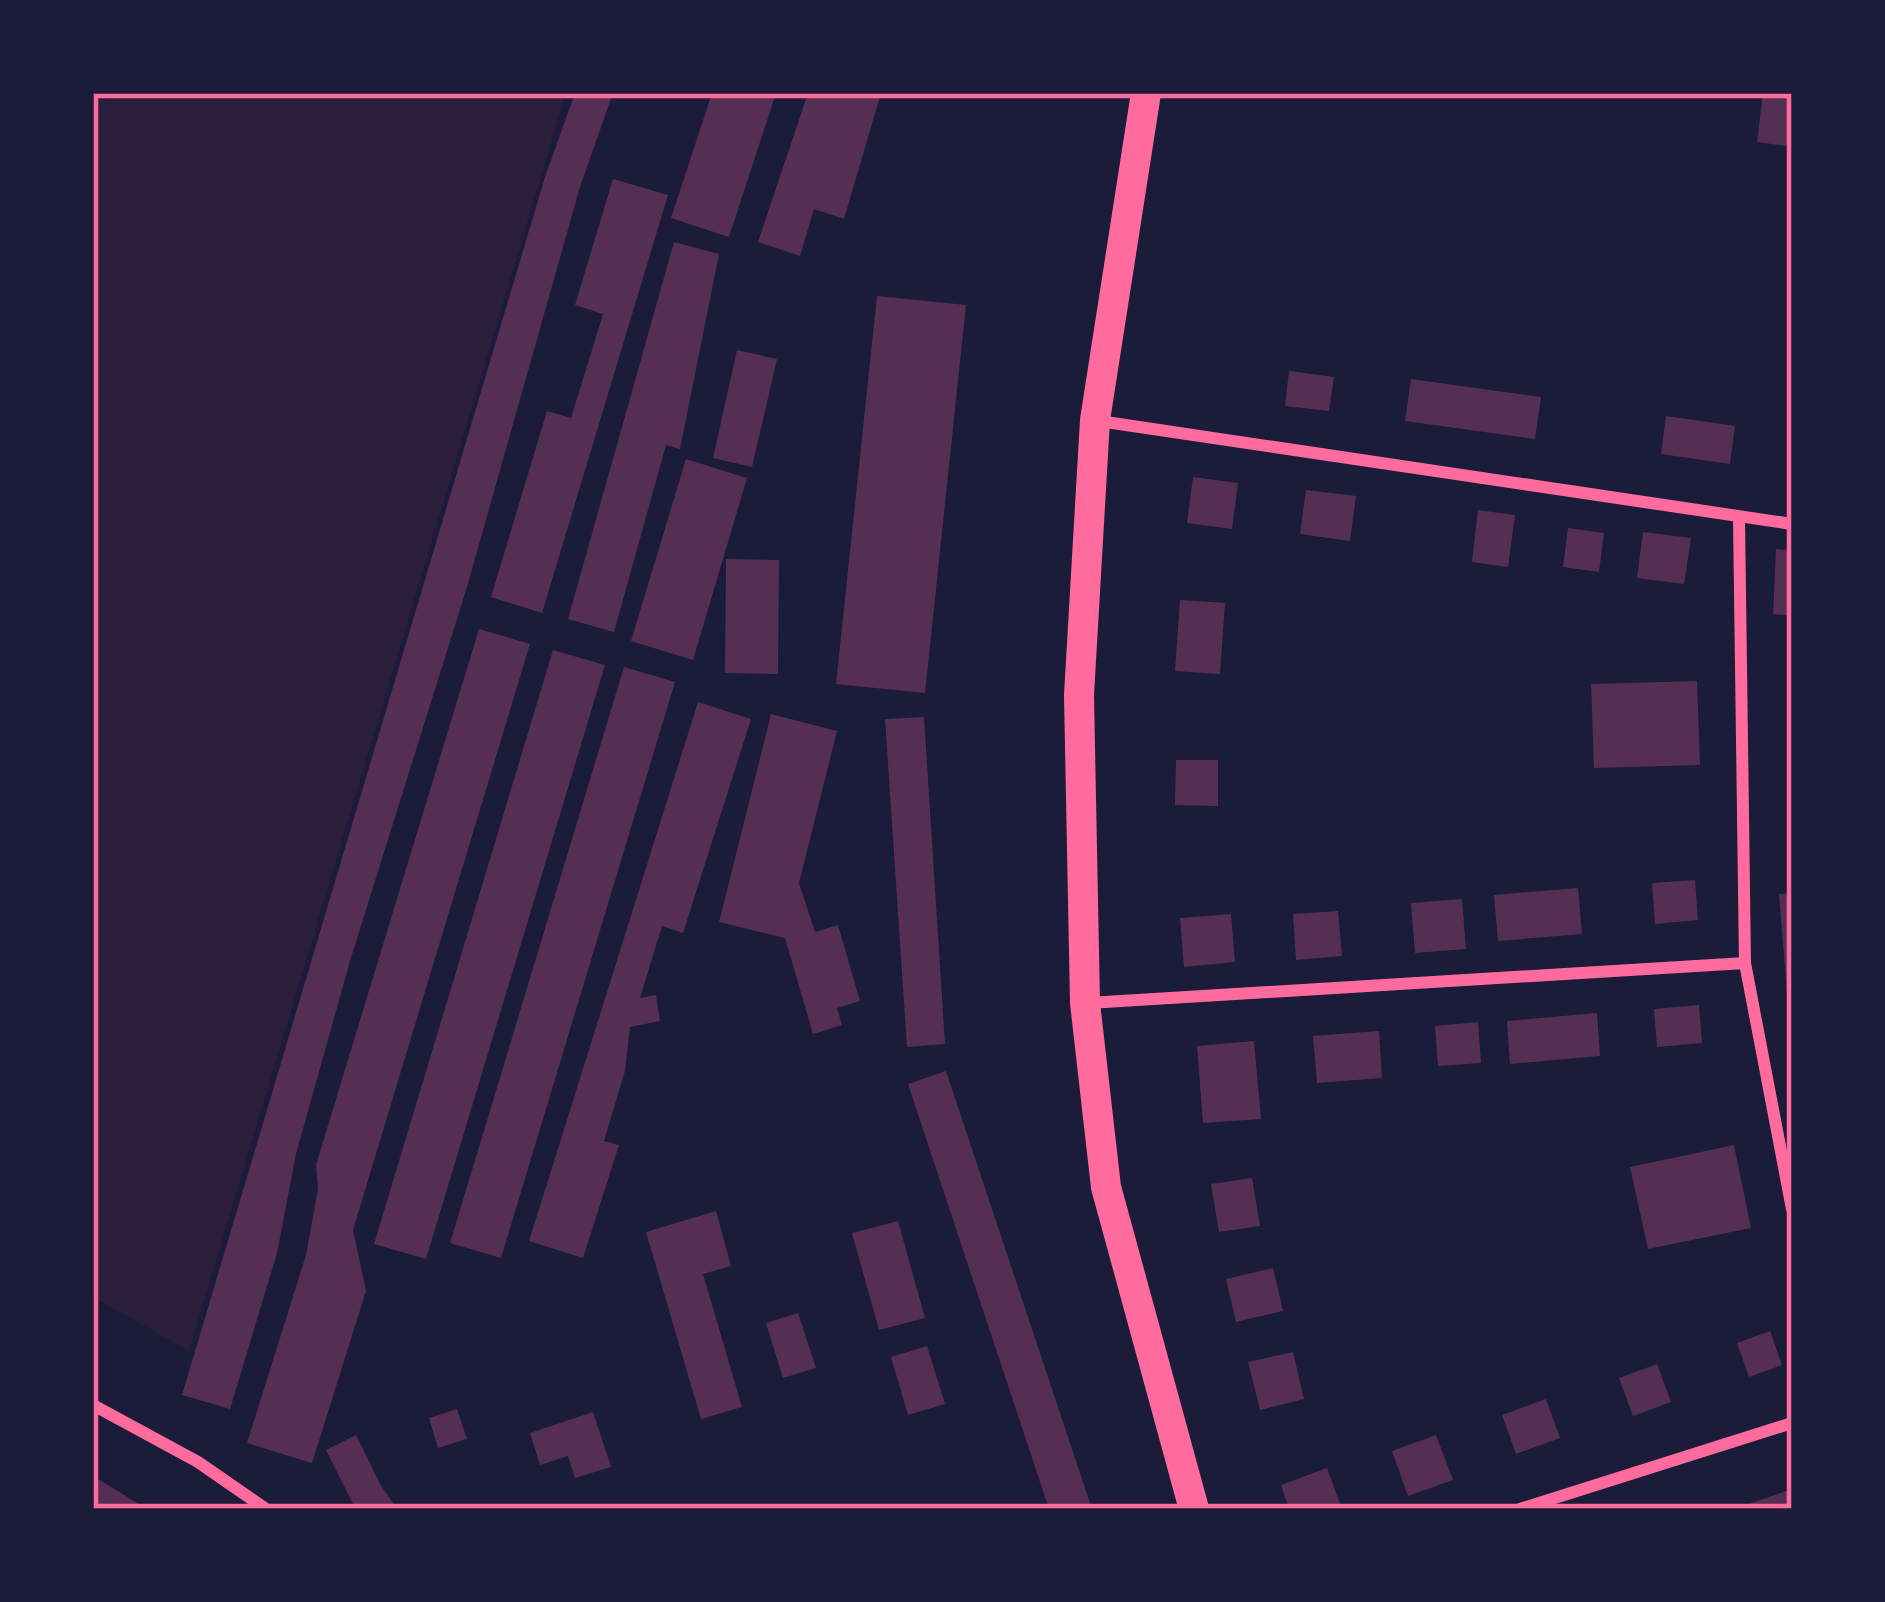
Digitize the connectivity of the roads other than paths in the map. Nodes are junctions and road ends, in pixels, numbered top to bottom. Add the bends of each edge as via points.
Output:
1 (1146, 93) edge
2 (1095, 420) junction
3 (1738, 518) junction
4 (1792, 524) edge
5 (1745, 963) junction
6 (1085, 1003) junction
7 (1792, 1209) edge
8 (93, 1405) edge
9 (1792, 1424) edge
10 (266, 1509) edge
11 (1194, 1509) edge
12 (1520, 1509) edge

1 - 2 main road
2 - 3 street
2 - 6 main road via 1079,695
3 - 4 street
3 - 5 street
5 - 6 street
5 - 7 street
6 - 11 main road via 1106,1187
8 - 10 street
9 - 12 street

